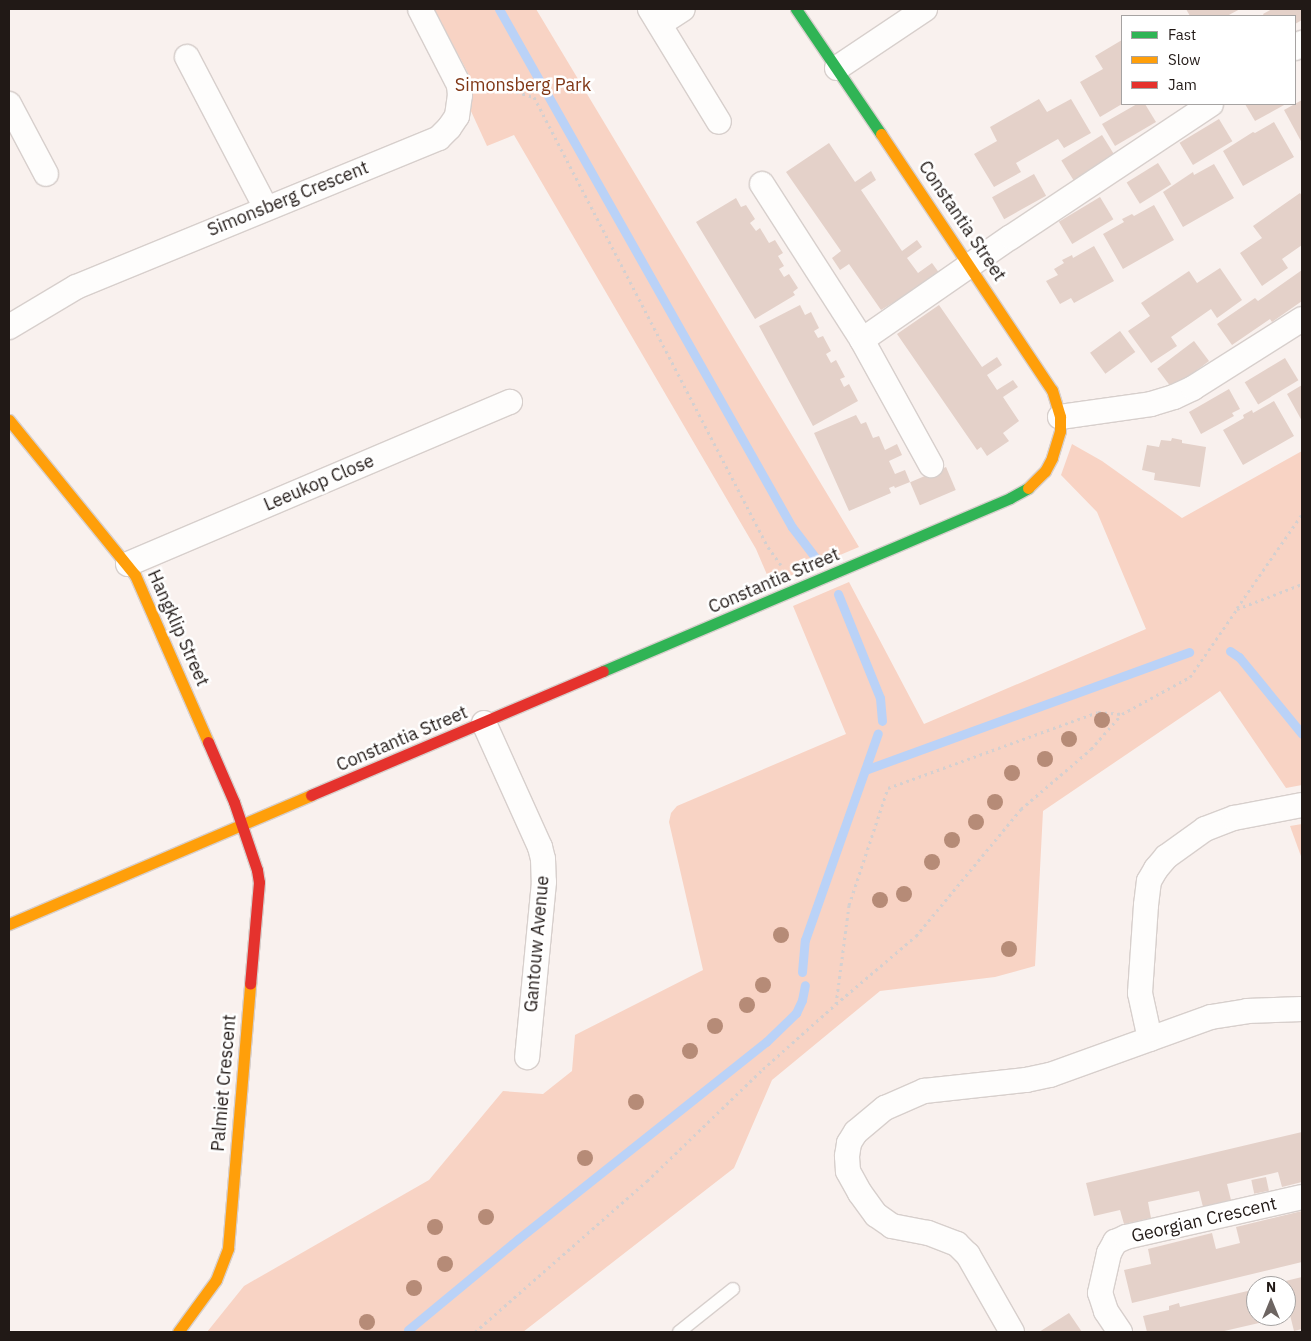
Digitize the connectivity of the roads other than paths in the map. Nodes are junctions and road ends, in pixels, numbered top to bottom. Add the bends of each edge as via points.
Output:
1 (420, 9) edge
2 (682, 9) edge
3 (796, 9) edge
4 (925, 9) edge
5 (655, 16) edge
6 (187, 57) dead end
7 (837, 68) junction
8 (9, 104) edge
9 (1209, 105) edge
10 (718, 122) dead end
11 (46, 174) dead end
12 (762, 184) dead end
13 (266, 208) junction
14 (970, 264) junction
15 (1302, 319) edge
16 (9, 327) edge
17 (862, 340) junction
18 (510, 402) dead end
19 (1060, 417) junction
20 (9, 420) edge
21 (931, 465) dead end
22 (128, 564) junction
23 (484, 723) junction
24 (1302, 805) edge
25 (242, 826) junction
26 (9, 924) edge
27 (1302, 1009) edge
28 (1150, 1039) junction
29 (527, 1057) dead end
30 (1302, 1197) edge
31 (733, 1289) dead end
32 (688, 1330) edge
33 (178, 1332) edge
34 (1012, 1332) edge
35 (1120, 1332) edge

1 - 13 street, Simonsberg Crescent via 459,85 460,106 449,128 439,138
2 - 5 street
3 - 7 street, Constantia Street
4 - 7 street
5 - 10 street
6 - 13 street
7 - 14 street, Constantia Street
8 - 11 street
9 - 14 street
12 - 17 street
13 - 16 street, Simonsberg Crescent via 76,287
14 - 17 street
14 - 19 street, Constantia Street via 1045,378
15 - 19 street via 1180,394 1151,404
17 - 21 street
18 - 22 street, Leeukop Close
19 - 23 street, Constantia Street via 1060,431 1052,458 1045,471 1023,492
20 - 22 street, Hangklip Street
22 - 25 street, Hangklip Street via 142,586
23 - 25 street, Constantia Street
23 - 29 street, Gantouw Avenue via 543,859 544,882
24 - 28 street via 1234,818 1205,829 1166,857 1156,869 1149,881 1140,993
25 - 26 street, Constantia Street
25 - 33 street, Palmiet Crescent via 259,882 228,1248 216,1280
27 - 28 street via 1229,1014 1189,1024
28 - 34 street via 1050,1075 924,1091 885,1108 856,1132 849,1143 848,1171 876,1215 892,1226 928,1233 956,1244 968,1255
30 - 35 street, Georgian Crescent via 1115,1242 1109,1253 1100,1293 1106,1311
31 - 32 lane

